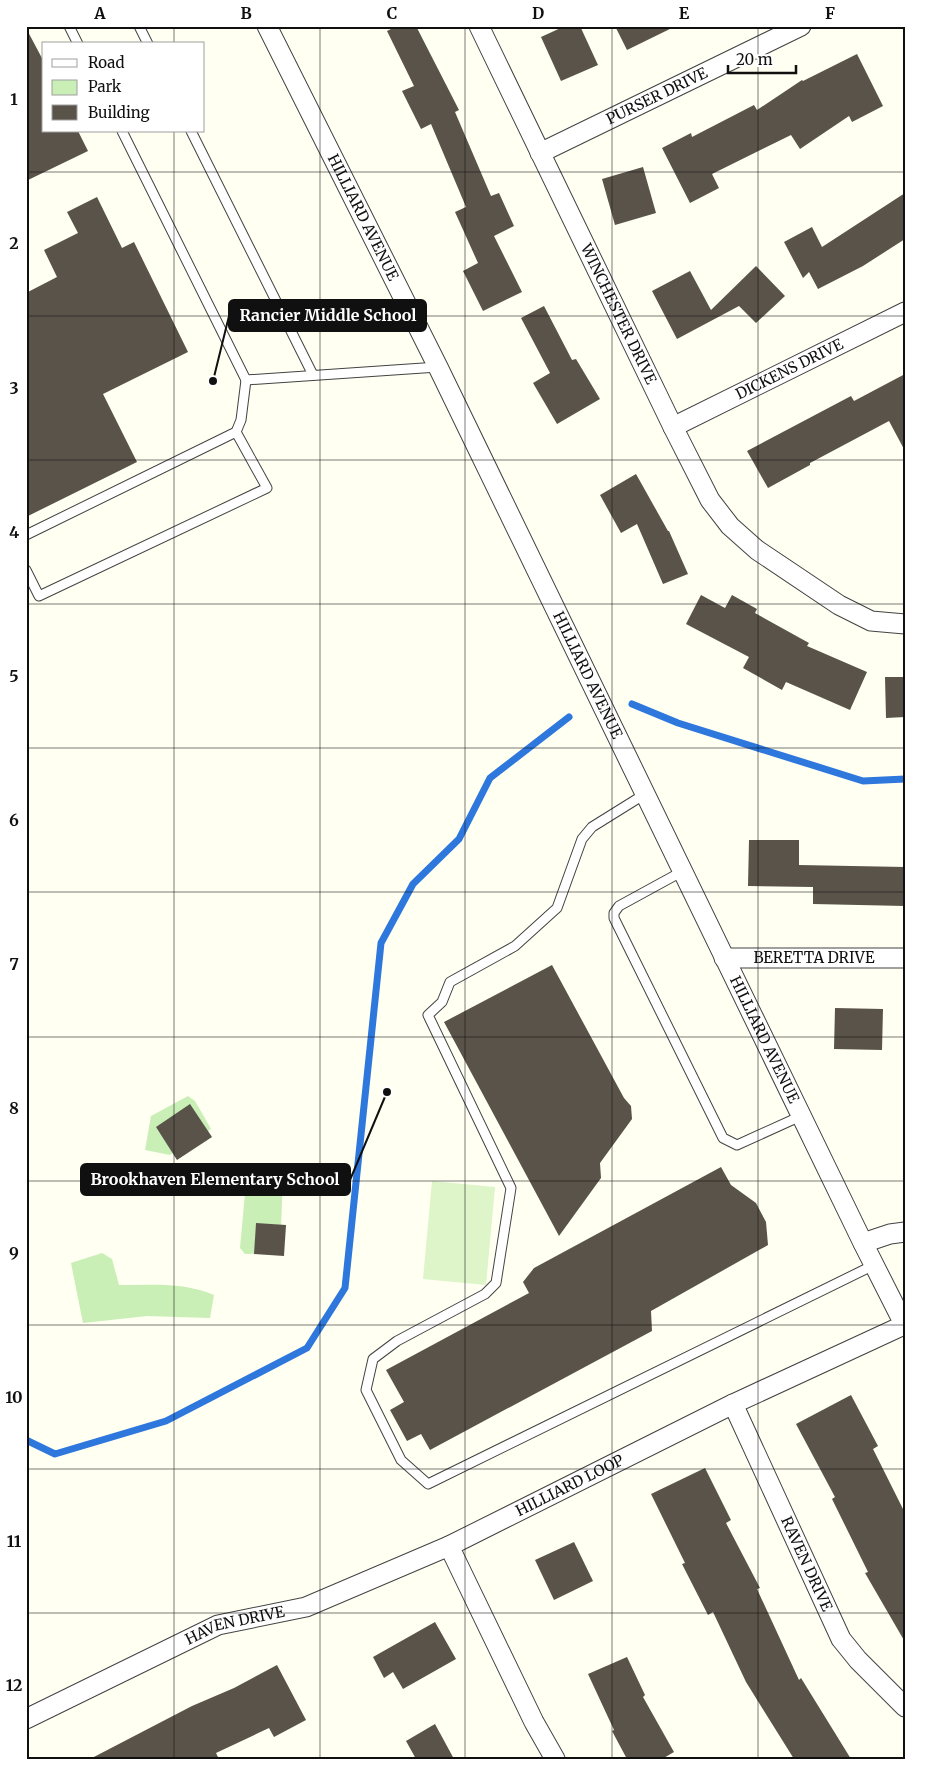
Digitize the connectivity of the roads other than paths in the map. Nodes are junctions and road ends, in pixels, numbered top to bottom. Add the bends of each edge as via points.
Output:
1 (70, 26) edge
2 (139, 26) edge
3 (267, 26) edge
4 (479, 26) edge
5 (801, 26) edge
6 (77, 42) edge
7 (147, 42) edge
8 (122, 132) edge
9 (192, 132) edge
10 (540, 153) junction
11 (905, 312) edge
12 (438, 367) junction
13 (313, 375) junction
14 (246, 380) junction
15 (674, 427) junction
16 (236, 432) junction
17 (26, 535) edge
18 (26, 570) edge
19 (905, 624) edge
20 (645, 794) junction
21 (683, 872) junction
22 (724, 958) junction
23 (905, 958) edge
24 (801, 1116) junction
25 (905, 1232) edge
26 (862, 1243) junction
27 (874, 1265) junction
28 (904, 1326) edge
29 (733, 1404) junction
30 (449, 1546) junction
31 (905, 1707) edge
32 (26, 1719) edge
33 (555, 1759) edge

1 - 6 lane
2 - 7 lane
3 - 12 street, HILLIARD AVENUE
4 - 10 street, WINCHESTER DRIVE
5 - 10 street, PURSER DRIVE
8 - 14 lane
9 - 13 lane
10 - 15 street, WINCHESTER DRIVE
11 - 15 street, DICKENS DRIVE
12 - 13 lane
12 - 20 street, HILLIARD AVENUE
13 - 14 lane
14 - 16 lane via 241,420
15 - 19 street, WINCHESTER DRIVE via 710,500 730,526 757,550 839,605 871,621
16 - 17 lane
16 - 18 lane via 267,488 39,596
20 - 21 street, HILLIARD AVENUE
20 - 27 lane via 592,827 582,840 558,908 515,946 450,982 442,1002 428,1015 511,1188 496,1283 485,1294 397,1341 373,1359 366,1390 401,1460 428,1484
21 - 22 street, HILLIARD AVENUE
21 - 24 lane via 619,906 614,918 723,1138 737,1145
22 - 23 street, BERETTA DRIVE
22 - 24 street, HILLIARD AVENUE
24 - 26 street, HILLIARD AVENUE
25 - 26 street
26 - 27 street, HILLIARD AVENUE
27 - 28 street, HILLIARD AVENUE
28 - 29 street, HILLIARD LOOP
29 - 30 street, HILLIARD LOOP
29 - 31 street, RAVEN DRIVE via 841,1639
30 - 32 street, HAVEN DRIVE via 306,1607 218,1625
30 - 33 street

